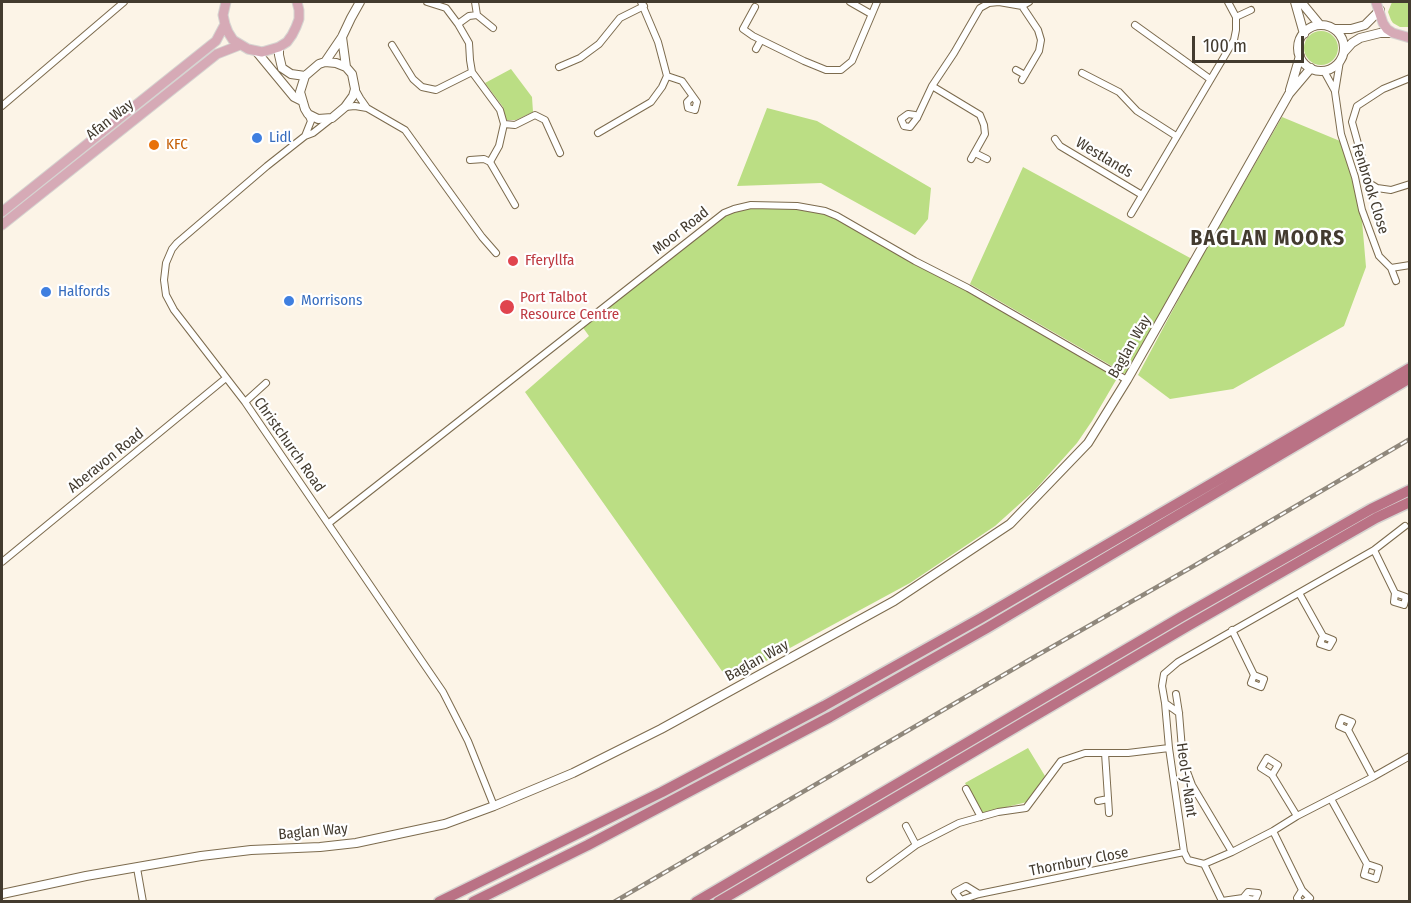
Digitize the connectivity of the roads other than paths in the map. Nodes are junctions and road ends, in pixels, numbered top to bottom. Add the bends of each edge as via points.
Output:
1 (124, 2) edge
2 (226, 2) edge
3 (297, 2) edge
4 (360, 2) edge
5 (427, 2) edge
6 (475, 2) edge
7 (850, 2) edge
8 (877, 2) edge
9 (1029, 2) edge
10 (1228, 2) edge
11 (1295, 2) edge
12 (1301, 2) edge
13 (642, 4) edge
14 (1022, 6) junction
15 (1378, 6) edge
16 (755, 7) dead end
17 (1251, 10) dead end
18 (872, 14) junction
19 (477, 15) junction
20 (1236, 17) junction
21 (225, 24) junction
22 (458, 24) junction
23 (1135, 25) dead end
24 (1320, 25) junction
25 (493, 28) dead end
26 (1335, 30) junction
27 (1304, 34) junction
28 (1403, 35) edge
29 (342, 37) junction
30 (761, 40) junction
31 (240, 45) junction
32 (392, 45) dead end
33 (279, 47) junction
34 (756, 48) dead end
35 (256, 51) junction
36 (1344, 52) junction
37 (1300, 56) junction
38 (1340, 61) junction
39 (325, 62) junction
40 (346, 67) junction
41 (559, 67) dead end
42 (1311, 68) junction
43 (1016, 70) dead end
44 (1324, 70) junction
45 (472, 72) junction
46 (1082, 73) dead end
47 (304, 76) junction
48 (667, 76) junction
49 (1410, 78) edge
50 (1210, 79) junction
51 (932, 86) junction
52 (355, 89) junction
53 (1335, 92) junction
54 (1289, 94) junction
55 (693, 97) dead end
56 (302, 101) junction
57 (2, 106) edge
58 (345, 107) junction
59 (367, 108) junction
60 (308, 114) junction
61 (332, 118) junction
62 (917, 118) dead end
63 (504, 124) junction
64 (598, 133) dead end
65 (305, 136) junction
66 (1176, 136) junction
67 (1055, 140) dead end
68 (560, 153) dead end
69 (987, 159) dead end
70 (470, 160) dead end
71 (490, 162) junction
72 (1410, 184) edge
73 (1142, 195) junction
74 (515, 205) dead end
75 (2, 212) edge
76 (1131, 213) dead end
77 (2, 225) edge
78 (496, 253) dead end
79 (1410, 265) edge
80 (1391, 268) junction
81 (1396, 281) dead end
82 (1410, 368) edge
83 (226, 378) junction
84 (1410, 378) edge
85 (1127, 380) junction
86 (266, 383) dead end
87 (245, 402) junction
88 (1410, 490) edge
89 (1410, 502) edge
90 (329, 524) junction
91 (1404, 526) dead end
92 (1374, 550) junction
93 (2, 562) edge
94 (1299, 593) junction
95 (1395, 593) dead end
96 (1232, 630) junction
97 (1323, 636) dead end
98 (1254, 675) dead end
99 (1176, 694) dead end
100 (1165, 703) junction
101 (1179, 713) junction
102 (1348, 730) dead end
103 (1169, 748) junction
104 (1105, 753) junction
105 (1410, 756) edge
106 (1272, 775) dead end
107 (1373, 777) junction
108 (966, 789) dead end
109 (1108, 799) junction
110 (1331, 799) junction
111 (1098, 801) dead end
112 (494, 806) junction
113 (1110, 813) dead end
114 (1297, 816) junction
115 (981, 817) junction
116 (906, 826) dead end
117 (1273, 831) junction
118 (916, 845) junction
119 (1184, 852) junction
120 (1232, 852) junction
121 (1204, 864) junction
122 (1367, 864) dead end
123 (137, 868) junction
124 (870, 879) dead end
125 (1302, 890) junction
126 (2, 894) edge
127 (979, 894) dead end
128 (1243, 898) dead end
129 (143, 902) edge
130 (439, 902) edge
131 (473, 902) edge
132 (696, 902) edge
133 (718, 902) edge
134 (1302, 902) edge

1 - 57 street
2 - 21 main road
3 - 33 main road via 297,27
4 - 29 street
5 - 22 street via 447,8
6 - 19 street
7 - 18 street
8 - 18 street
9 - 14 street
10 - 20 street
11 - 27 street
12 - 24 street
13 - 41 street via 620,18 599,44
13 - 48 street
14 - 43 street via 1041,40 1023,78
14 - 51 street via 999,2 980,8
15 - 26 street via 1365,25
15 - 28 main road via 1387,29
16 - 30 street via 743,29
17 - 20 street
18 - 30 street via 852,61 841,70 826,70
19 - 22 street
19 - 25 street
20 - 50 street, Westlands via 1234,40
21 - 31 main road
21 - 75 main road, Afan Way via 216,41
22 - 45 street via 469,43
23 - 50 street
24 - 26 street
24 - 27 street
26 - 36 street via 1342,39
27 - 37 street
28 - 36 street via 1380,33 1352,43
29 - 39 street
29 - 40 street
30 - 34 street
31 - 35 main road
31 - 77 main road, Afan Way via 217,54
32 - 45 street via 422,87 436,90
33 - 35 main road
33 - 47 street via 282,68
35 - 56 street via 294,97
36 - 38 street
37 - 42 street
37 - 54 street, Baglan Way
38 - 44 street
38 - 53 street, Fenbrook Close
39 - 40 street
39 - 47 street
40 - 52 street
42 - 44 street
42 - 54 street, Baglan Way
44 - 53 street, Fenbrook Close
45 - 63 street via 500,110
46 - 66 street via 1119,92 1137,111
47 - 56 street
48 - 55 street via 682,81
48 - 64 street via 651,102
49 - 72 street, Fenbrook Close via 1357,106 1352,122 1369,183 1391,190
50 - 66 street, Westlands
51 - 62 street
51 - 69 street via 980,115 985,134 973,156
52 - 58 street
52 - 59 street
53 - 80 street, Fenbrook Close via 1341,134 1362,210 1379,256
54 - 85 street, Baglan Way
56 - 60 street
58 - 59 street
58 - 61 street
59 - 78 street via 405,130
60 - 61 street via 318,119
60 - 65 street
61 - 65 street, Christchurch Road
63 - 68 street via 515,125 535,115 545,120
63 - 71 street
65 - 83 street, Christchurch Road via 184,236 166,263 168,301
66 - 73 street, Westlands
67 - 73 street, Westlands
70 - 71 street
71 - 74 street
73 - 76 street, Westlands
79 - 80 street
80 - 81 street, Fenbrook Close
82 - 130 highway via 834,701 662,792
83 - 87 street, Christchurch Road
83 - 93 street, Aberavon Road
84 - 131 highway via 830,717
85 - 90 street, Moor Road via 837,216 797,206 751,205 724,213
85 - 112 street, Baglan Way via 1089,442 1010,524 894,601 671,724 573,773
86 - 87 street
87 - 90 street, Christchurch Road
88 - 132 highway via 1371,508 1181,617
89 - 133 highway via 1196,621
90 - 112 street, Christchurch Road via 443,692
91 - 92 street, Heol-y-Nant
92 - 94 street, Heol-y-Nant
92 - 95 street
94 - 96 street, Heol-y-Nant
94 - 97 street
96 - 98 street
96 - 100 street, Heol-y-Nant via 1164,674
99 - 101 street, Heol-y-Nant
100 - 101 street
100 - 103 street, Heol-y-Nant
101 - 120 street, Heol-y-Nant via 1183,761 1189,777
102 - 107 street
103 - 104 street
103 - 119 street, Heol-y-Nant
104 - 109 street
104 - 115 street via 1085,753 1061,761 1026,807
105 - 107 street
106 - 114 street
107 - 110 street
108 - 115 street
109 - 111 street
109 - 113 street
110 - 114 street
110 - 122 street
112 - 123 street, Baglan Way via 445,824 356,843 251,850
114 - 117 street
115 - 118 street via 959,823
116 - 118 street
117 - 120 street
117 - 125 street
118 - 124 street
119 - 121 street, Heol-y-Nant via 1188,860
119 - 127 street, Thornbury Close
120 - 121 street
121 - 128 street via 1222,901
123 - 126 street, Baglan Way
123 - 129 street
125 - 134 street via 1297,898
125 - 134 street via 1310,898

